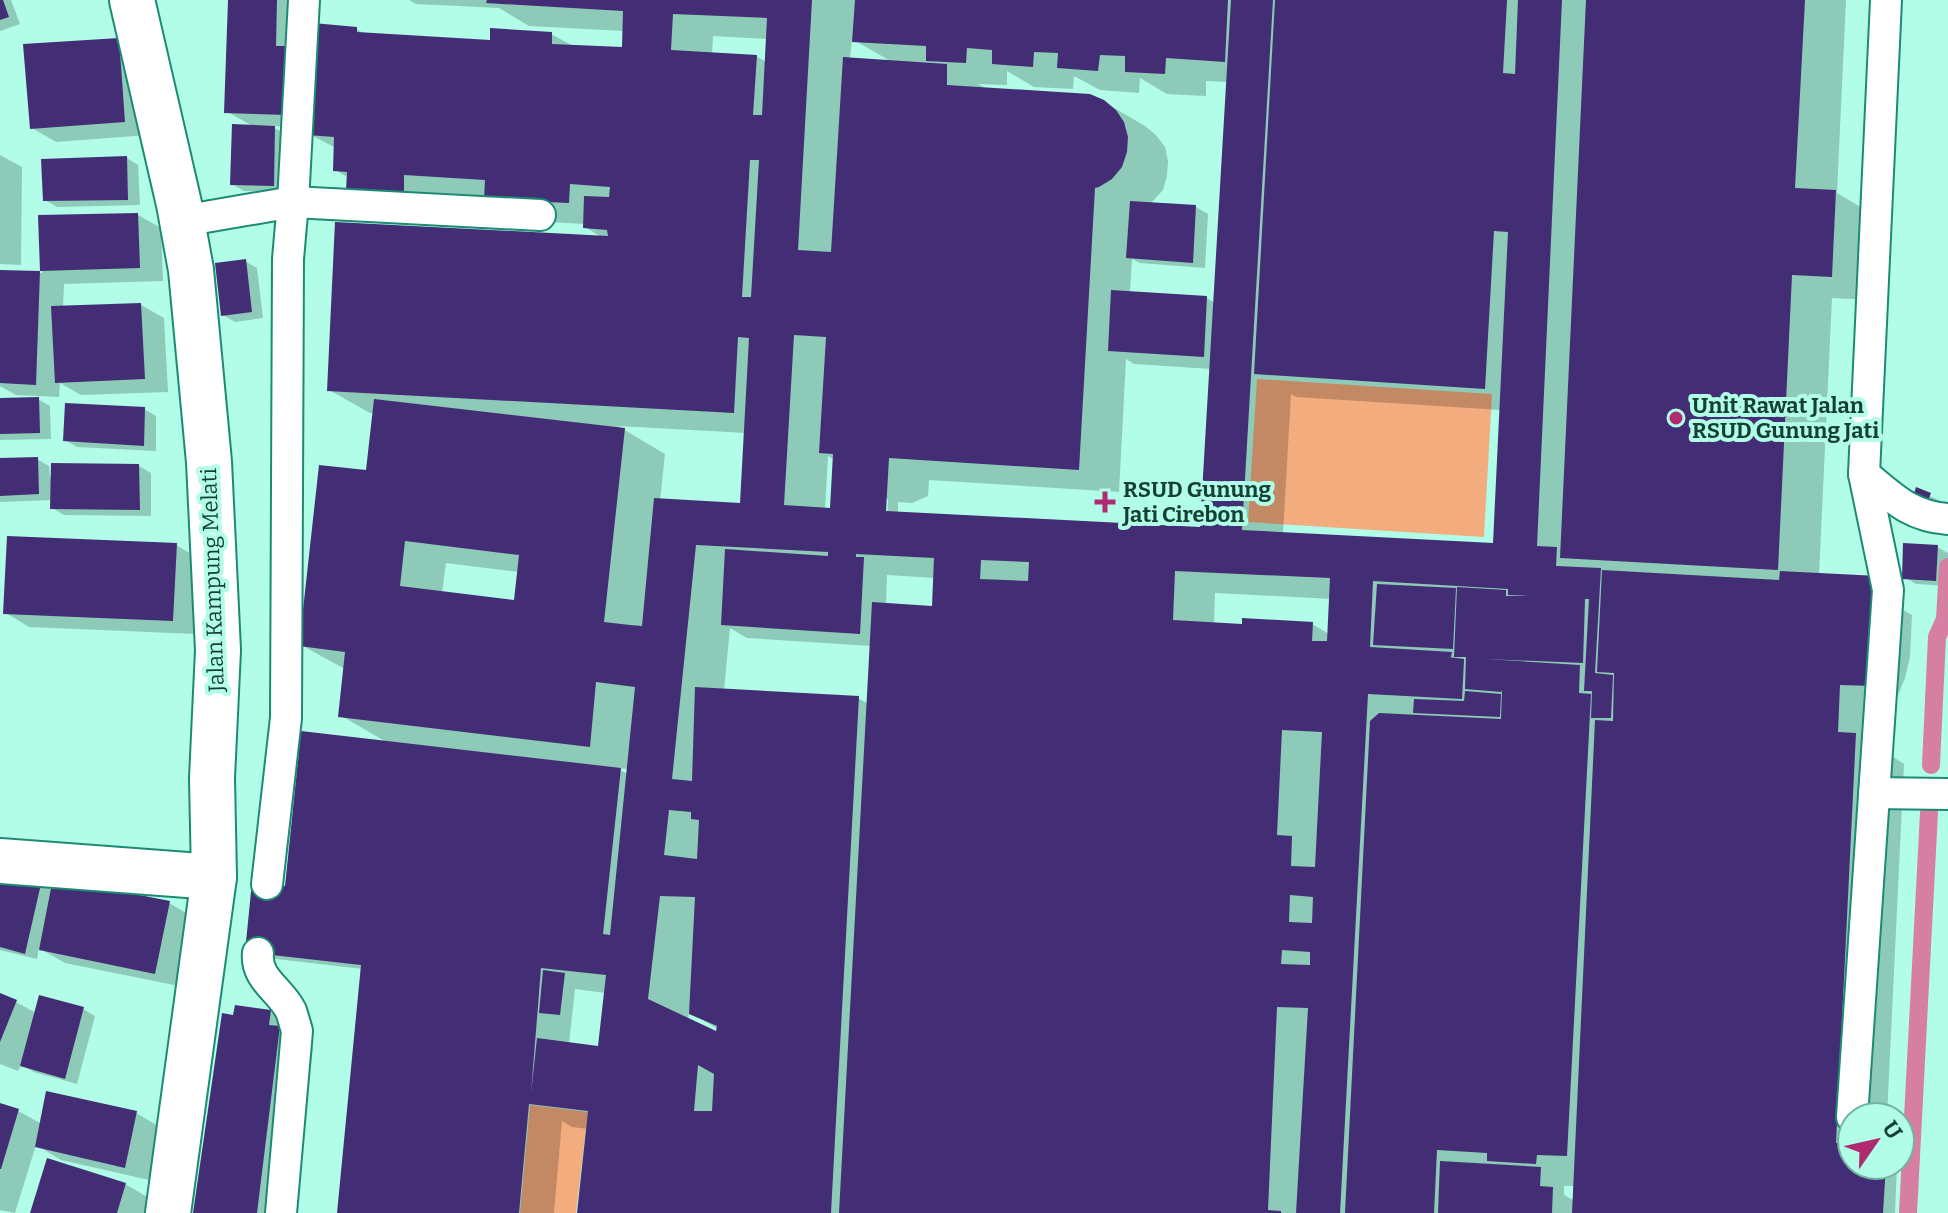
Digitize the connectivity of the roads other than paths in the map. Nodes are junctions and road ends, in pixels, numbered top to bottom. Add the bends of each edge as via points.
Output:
1 (132, 0) edge
2 (304, 0) edge
3 (1886, 0) edge
4 (293, 202) junction
5 (540, 215) dead end
6 (182, 221) junction
7 (1864, 474) junction
8 (1948, 519) edge
9 (1874, 793) junction
10 (1948, 794) edge
11 (0, 861) edge
12 (214, 877) junction
13 (267, 884) dead end
14 (258, 953) dead end
15 (1853, 1101) edge
16 (168, 1213) edge
17 (281, 1213) edge

1 - 6 street, Jalan Kampung Melati
2 - 4 lane
3 - 7 lane
4 - 5 lane
4 - 6 lane
4 - 13 lane via 288,259 286,718
6 - 12 street, Jalan Kampung Melati via 209,462 218,650
7 - 8 lane via 1908,509
7 - 9 lane via 1888,590
9 - 10 lane
9 - 15 lane
11 - 12 street
12 - 16 street, Jalan Kampung Melati
14 - 17 lane via 257,964 290,1010 297,1031

